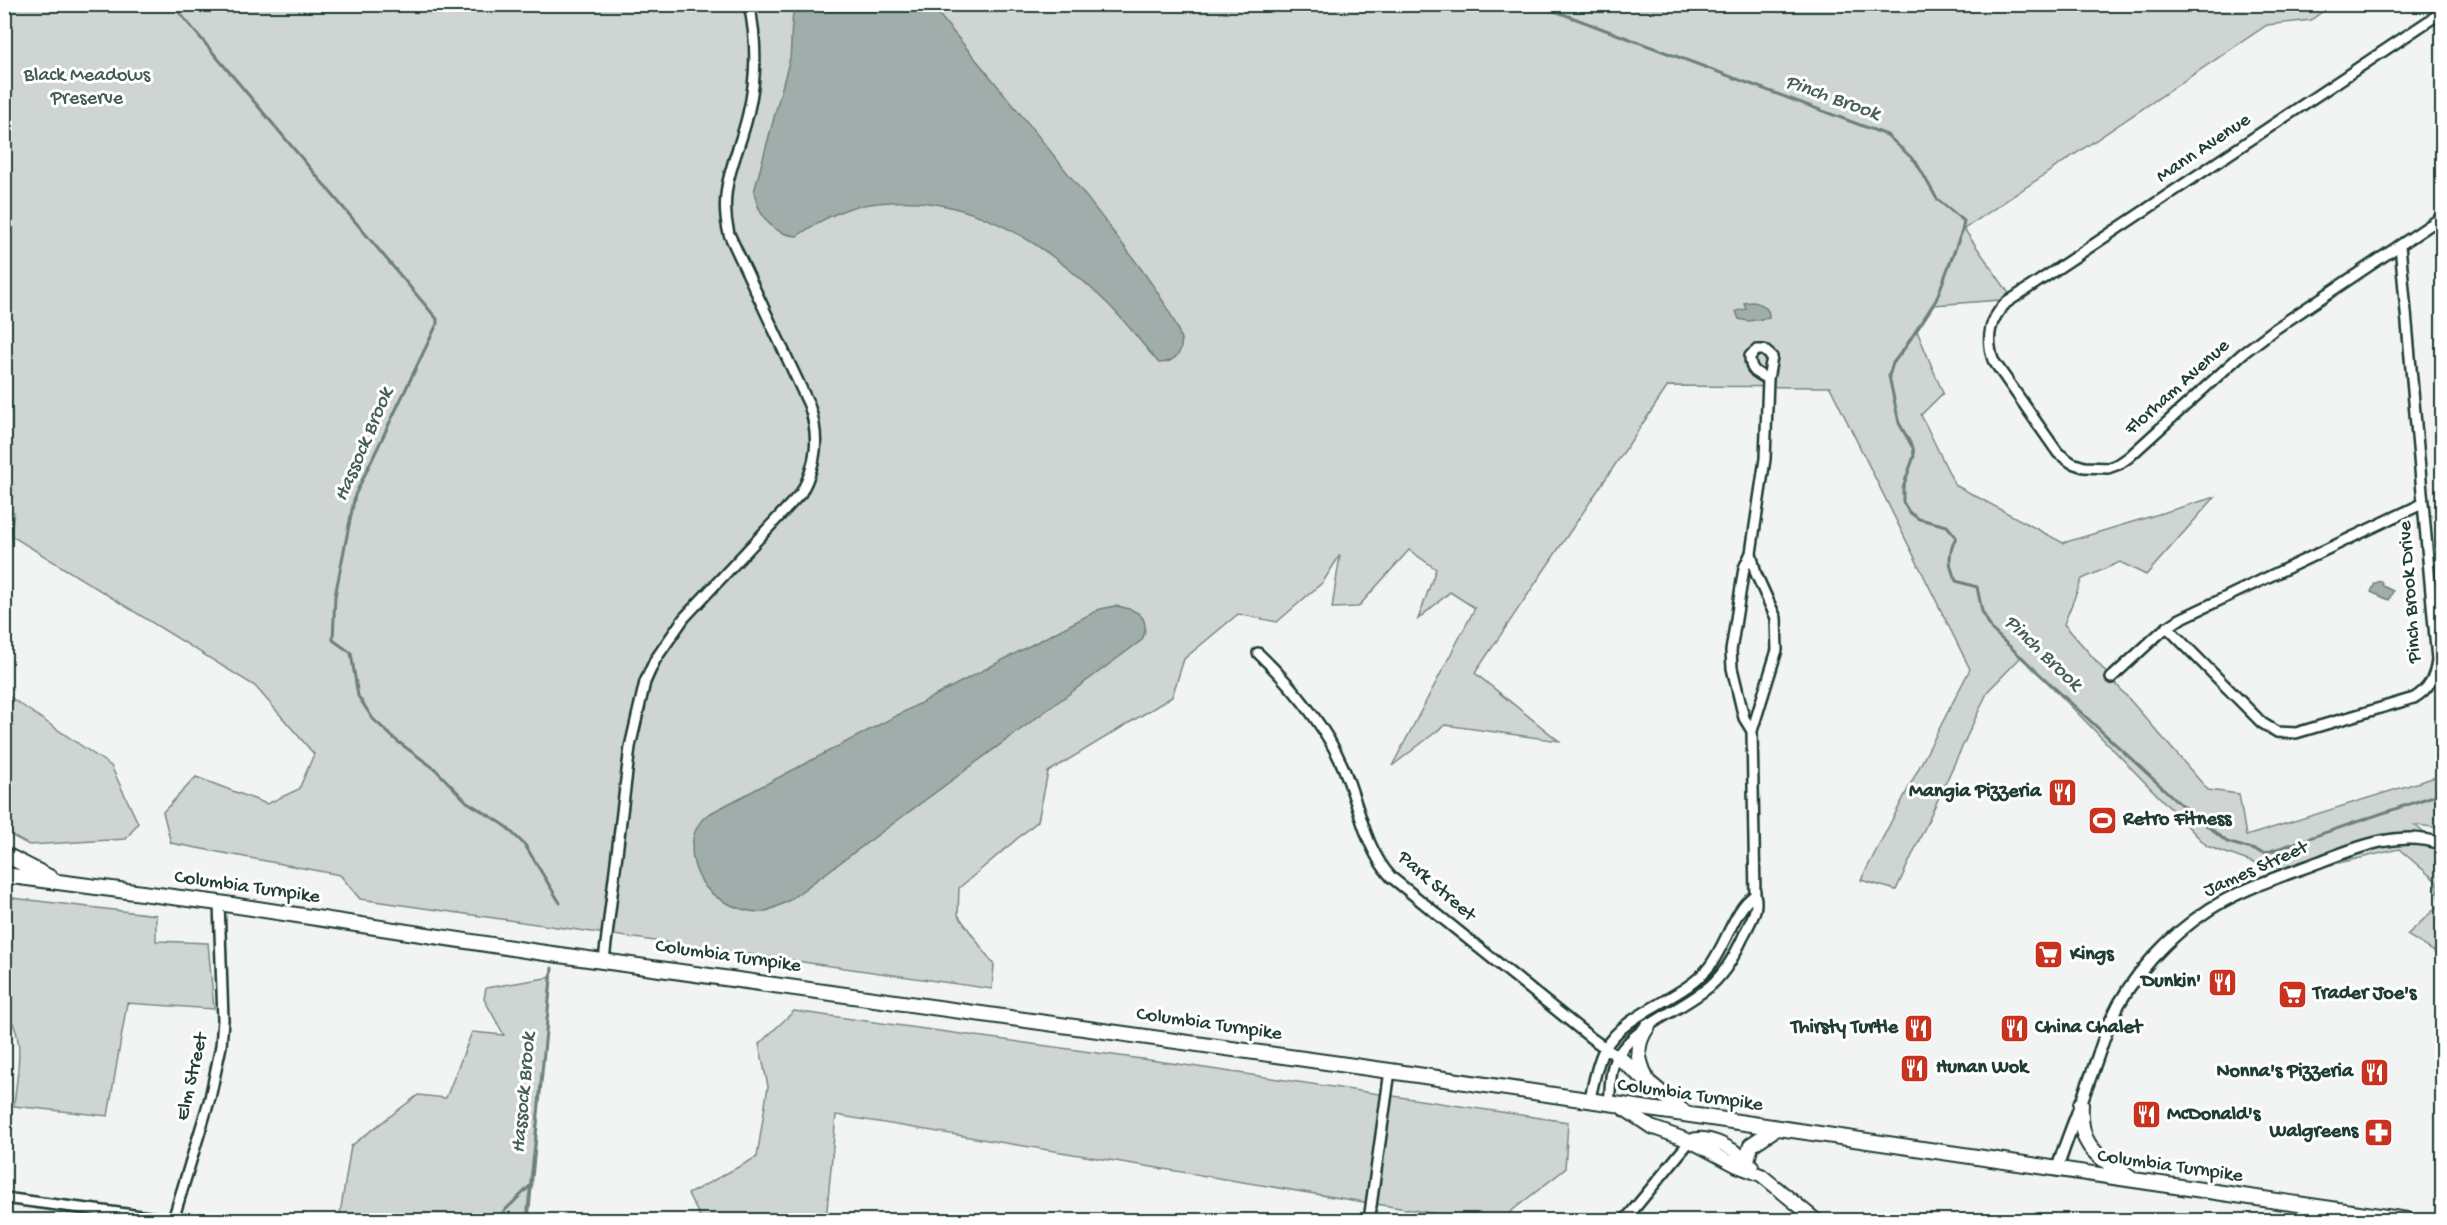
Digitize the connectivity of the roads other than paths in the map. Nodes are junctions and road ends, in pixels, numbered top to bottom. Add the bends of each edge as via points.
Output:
1 (749, 4) edge
2 (2442, 12) edge
3 (2442, 217) edge
4 (2400, 245) junction
5 (1992, 322) joint
6 (1768, 379) dead end
7 (2422, 504) junction
8 (1751, 553) junction
9 (2167, 627) junction
10 (1258, 653) dead end
11 (2112, 678) dead end
12 (1752, 731) junction
13 (2442, 844) edge
14 (4, 854) edge
15 (4, 875) edge
16 (58, 882) junction
17 (1755, 895) junction
18 (219, 903) junction
19 (604, 960) junction
20 (1648, 1026) junction
21 (1605, 1048) junction
22 (1617, 1056) junction
23 (1390, 1071) junction
24 (1648, 1083) junction
25 (1589, 1101) junction
26 (1614, 1104) junction
27 (2081, 1104) junction
28 (1687, 1115) junction
29 (1775, 1129) junction
30 (1690, 1141) junction
31 (1747, 1160) junction
32 (2057, 1170) junction
33 (1761, 1175) junction
34 (2135, 1181) junction
35 (4, 1198) edge
36 (172, 1221) edge
37 (1369, 1221) edge
38 (1625, 1221) edge
39 (1816, 1221) edge
40 (2407, 1221) edge

1 - 19 street via 755,44 753,90 726,183 725,220 809,405 817,450 801,493 684,618 645,682 630,747
2 - 5 street, Mann Avenue via 2006,303
3 - 4 street, Florham Avenue
4 - 5 street, Florham Avenue via 2242,354 2129,457 2108,468 2084,467 2058,453 1993,360 1988,339
4 - 7 street, Pinch Brook Drive
6 - 8 street via 1765,459
7 - 9 street, Pinch Brook Drive
7 - 9 street, Pinch Brook Drive via 2437,660 2433,679 2414,698 2296,733 2277,732 2262,723
8 - 12 street via 1744,568 1731,651 1744,718
8 - 12 street via 1776,618 1777,635 1777,650
9 - 11 street, Pinch Brook Drive
10 - 21 street, Park Street via 1301,699 1337,754 1375,856 1386,872
12 - 17 street
13 - 27 street, James Street via 2409,838 2379,841 2256,886 2193,921 2151,961 2123,998
14 - 16 main road
15 - 16 main road, Columbia Turnpike
16 - 18 main road, Columbia Turnpike
17 - 20 street via 1758,904 1728,967 1698,994
17 - 21 street via 1746,901 1708,968 1629,1023
18 - 19 main road, Columbia Turnpike
18 - 36 street, Elm Street via 223,1020 219,1061
19 - 23 main road, Columbia Turnpike
20 - 22 street
20 - 24 main road via 1638,1044
21 - 22 street, Park Street
21 - 25 street
22 - 24 main road
22 - 26 street via 1613,1066
23 - 25 main road, Columbia Turnpike
23 - 37 street
24 - 28 main road
25 - 26 main road, Columbia Turnpike
26 - 28 main road, Columbia Turnpike
26 - 30 main road via 1652,1127
27 - 32 street, James Street
27 - 34 main road via 2080,1121 2090,1148
28 - 29 main road, Columbia Turnpike
29 - 31 main road via 1751,1144
29 - 32 main road, Columbia Turnpike
30 - 31 main road via 1697,1137 1710,1140
30 - 33 main road
30 - 38 street
31 - 33 main road
32 - 34 main road, Columbia Turnpike
33 - 39 main road
34 - 40 main road, Columbia Turnpike
35 - 36 street

